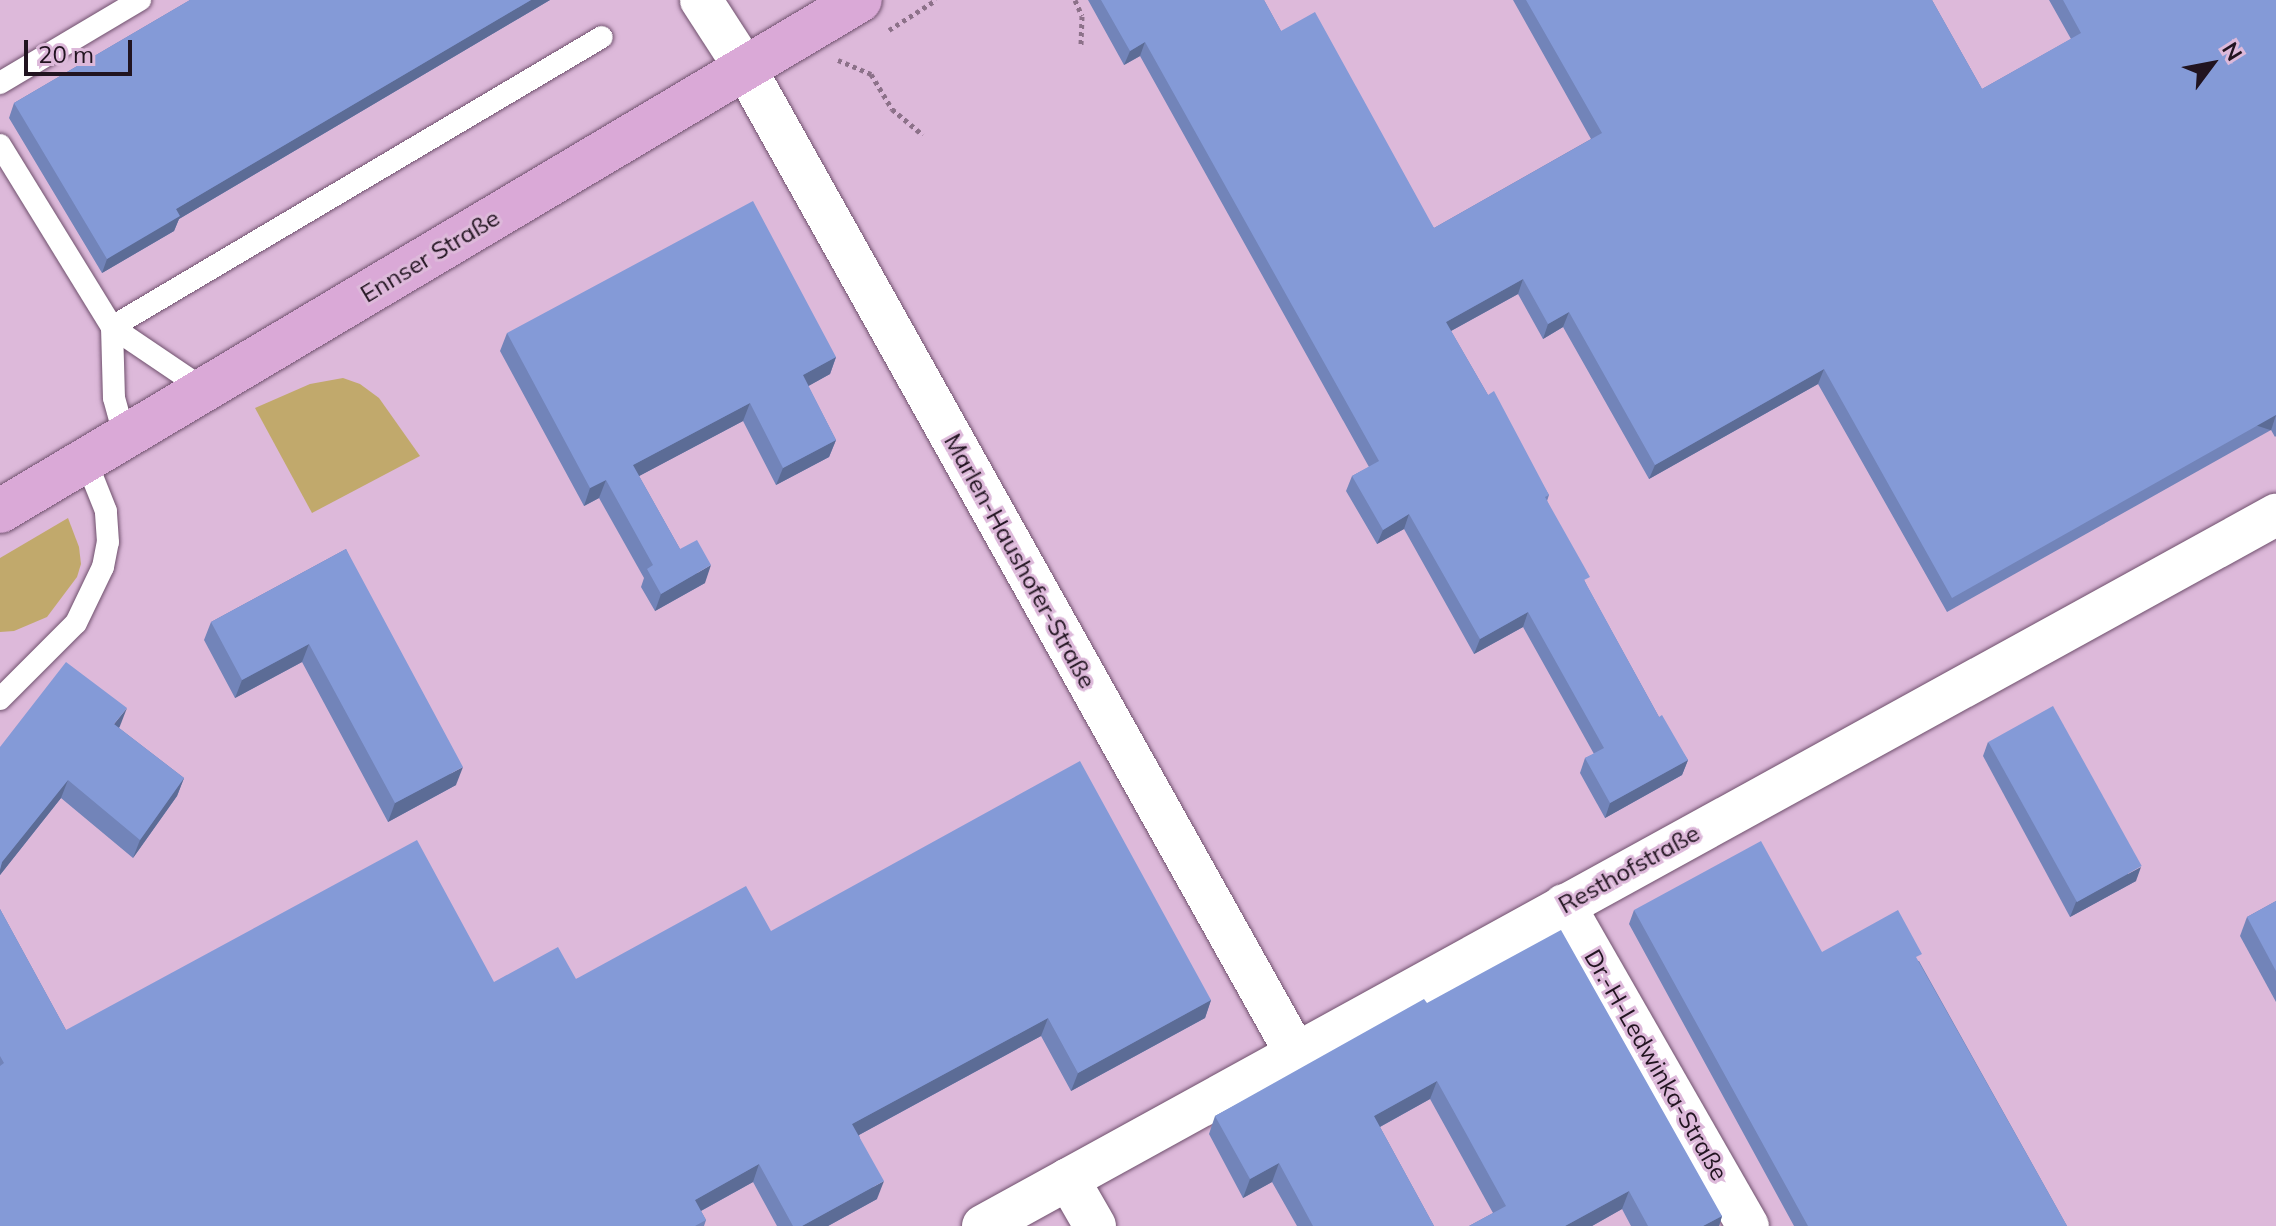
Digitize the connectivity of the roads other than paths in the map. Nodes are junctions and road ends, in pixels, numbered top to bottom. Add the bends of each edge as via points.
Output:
1 (140, 0) edge
2 (860, 0) edge
3 (709, 3) edge
4 (602, 37) dead end
5 (745, 68) junction
6 (0, 83) edge
7 (0, 145) edge
8 (112, 327) junction
9 (205, 390) junction
10 (125, 438) junction
11 (86, 461) junction
12 (0, 511) edge
13 (2276, 515) edge
14 (0, 699) edge
15 (1564, 905) junction
16 (1296, 1054) junction
17 (1068, 1179) junction
18 (983, 1226) edge
19 (1095, 1226) edge
20 (1748, 1226) edge

1 - 6 lane
2 - 5 main road, Ennser Straße
3 - 5 street, Marlen-Haushofer-Straße
4 - 8 lane
5 - 9 main road, Ennser Straße
5 - 16 street, Marlen-Haushofer-Straße
7 - 8 lane
8 - 9 lane
8 - 10 lane via 114,398
9 - 10 main road, Ennser Straße
10 - 11 main road, Ennser Straße
11 - 12 main road, Ennser Straße
11 - 14 lane via 106,511 103,567 76,623
13 - 15 street, Resthofstraße
15 - 16 street, Resthofstraße
15 - 20 street, Dr.-H-Ledwinka-Straße
16 - 17 street, Resthofstraße
17 - 18 street, Resthofstraße
17 - 19 street

